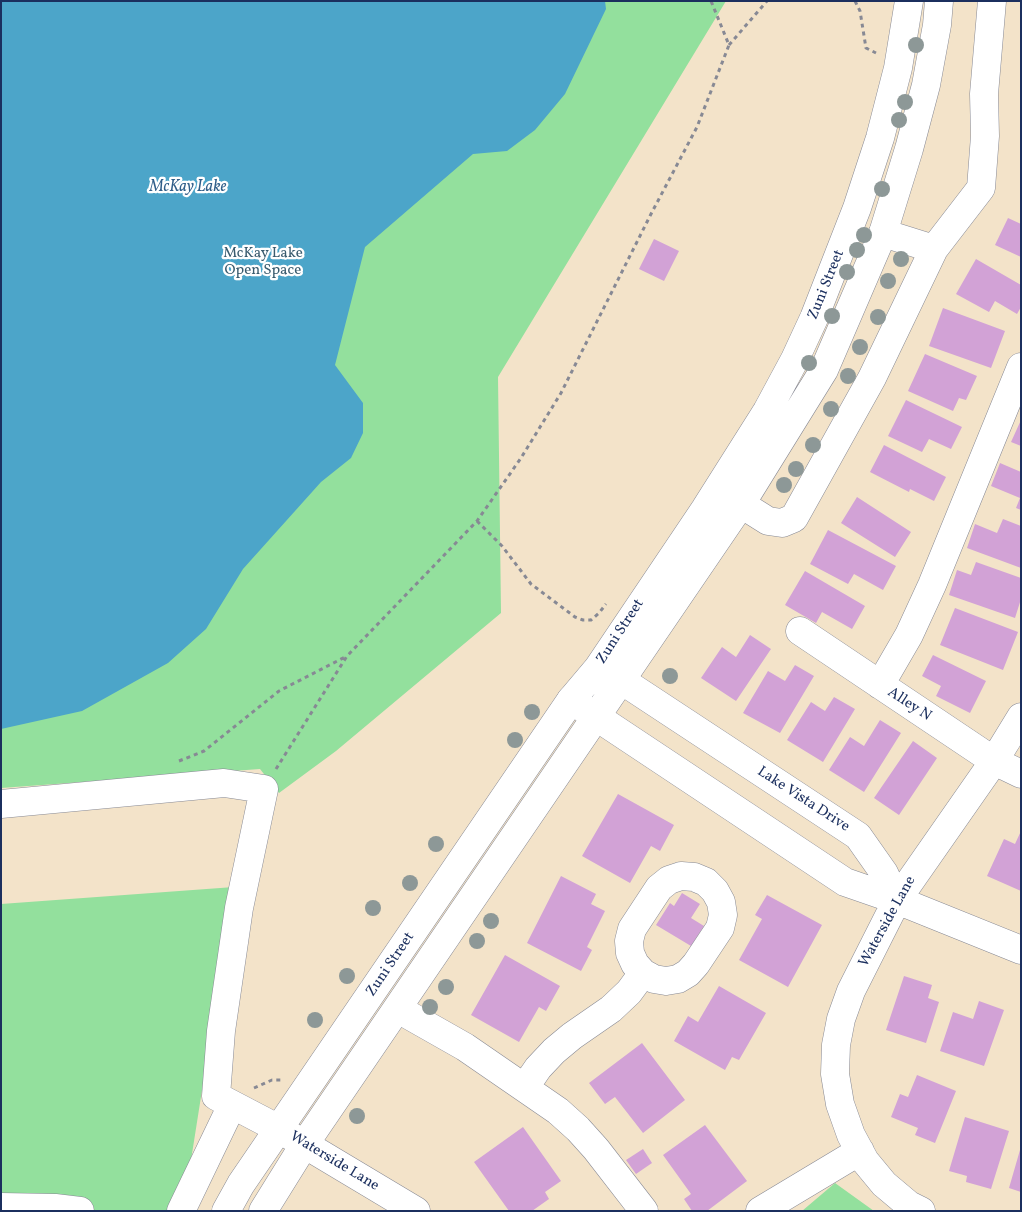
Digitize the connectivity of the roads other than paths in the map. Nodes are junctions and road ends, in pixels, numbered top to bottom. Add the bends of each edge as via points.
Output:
1 (909, 1) edge
2 (939, 1) edge
3 (992, 1) edge
4 (883, 233) junction
5 (934, 249) junction
6 (1021, 367) edge
7 (740, 504) junction
8 (800, 631) dead end
9 (609, 674) junction
10 (880, 685) junction
11 (571, 700) junction
12 (597, 717) junction
13 (1021, 717) edge
14 (994, 760) junction
15 (1021, 774) edge
16 (1, 804) edge
17 (897, 900) junction
18 (1021, 950) edge
19 (643, 974) dead end
20 (398, 1009) junction
21 (524, 1087) junction
22 (232, 1105) junction
23 (279, 1129) junction
24 (304, 1145) junction
25 (860, 1151) junction
26 (1, 1207) edge
27 (80, 1211) edge
28 (180, 1211) edge
29 (226, 1211) edge
30 (263, 1211) edge
31 (416, 1211) edge
32 (644, 1211) edge
33 (760, 1211) edge
34 (921, 1211) edge

1 - 9 main road, Zuni Street via 898,68 880,138 858,208 807,334 768,411 704,509
2 - 4 main road, Zuni Street via 926,85
3 - 5 main road via 984,94 981,188
4 - 5 main road
4 - 7 main road, Zuni Street via 824,370
5 - 7 main road via 872,378 794,518 782,523 768,521
6 - 10 main road via 932,585 909,635
7 - 9 main road, Zuni Street
8 - 10 main road, Alley N
9 - 11 main road, Zuni Street
9 - 12 main road, Zuni Street
9 - 17 main road, Lake Vista Drive via 858,836 884,873
10 - 14 main road, Alley N
11 - 12 main road
11 - 23 main road, Zuni Street
12 - 17 main road via 845,882
12 - 20 main road, Zuni Street
13 - 14 main road, Waterside Lane
14 - 15 main road, Alley N
14 - 17 main road, Waterside Lane
16 - 22 main road, Waterside Lane via 224,783 264,789 239,908 220,1031 216,1096
17 - 18 main road
17 - 25 main road, Waterside Lane via 851,991 836,1045 835,1074 840,1104 850,1135
19 - 21 main road via 611,1009 554,1051
20 - 21 main road via 465,1047
20 - 24 main road, Zuni Street
21 - 32 main road via 578,1129
22 - 23 main road, Waterside Lane
22 - 28 main road
23 - 24 main road, Waterside Lane
23 - 29 main road, Zuni Street
24 - 30 main road, Zuni Street
24 - 31 main road, Waterside Lane
25 - 33 main road
25 - 34 main road, Waterside Lane via 884,1184
26 - 27 main road

